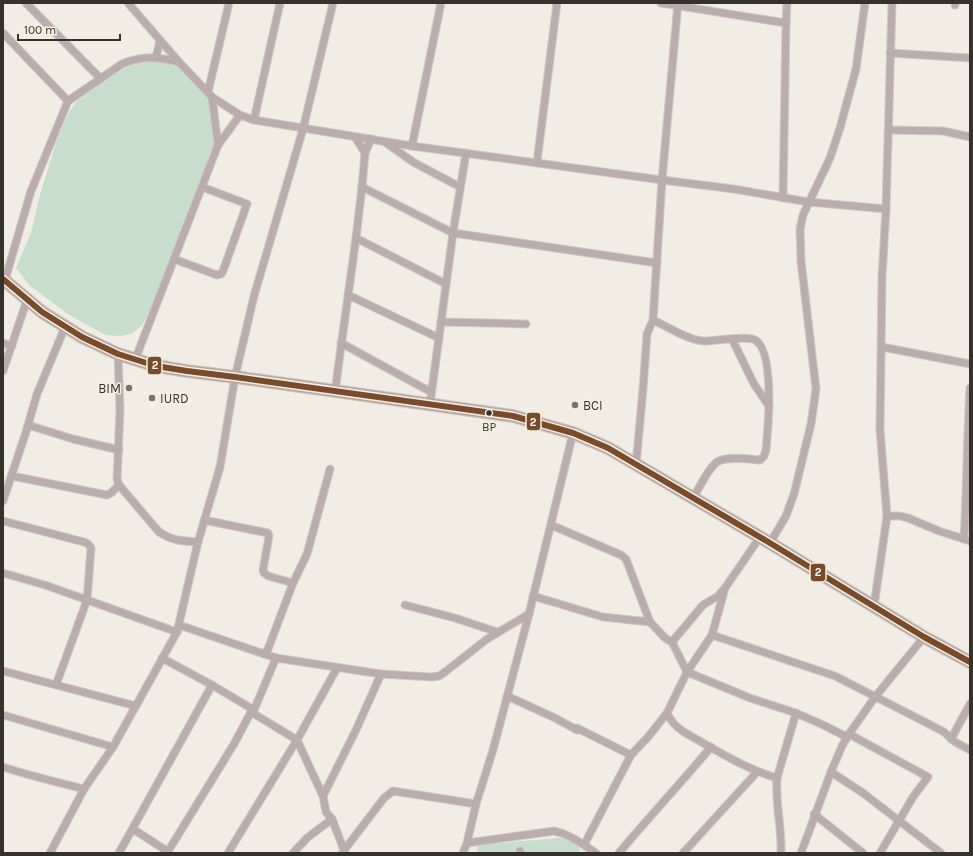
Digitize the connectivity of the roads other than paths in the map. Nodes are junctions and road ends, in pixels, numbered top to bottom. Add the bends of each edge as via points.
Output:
1 (26, 3) edge
2 (128, 3) edge
3 (229, 3) edge
4 (280, 3) edge
5 (333, 3) edge
6 (441, 3) edge
7 (557, 3) edge
8 (661, 3) edge
9 (787, 3) edge
10 (865, 3) edge
11 (892, 3) edge
12 (677, 4) edge
13 (136, 6) edge
14 (786, 23) junction
15 (3, 32) edge
16 (160, 41) junction
17 (890, 52) junction
18 (156, 57) junction
19 (970, 58) edge
20 (179, 62) junction
21 (100, 78) junction
22 (210, 95) junction
23 (68, 101) junction
24 (240, 116) junction
25 (254, 120) junction
26 (303, 129) junction
27 (888, 130) junction
28 (355, 137) junction
29 (970, 137) edge
30 (371, 139) junction
31 (384, 142) junction
32 (218, 145) junction
33 (412, 146) junction
34 (365, 152) junction
35 (466, 153) junction
36 (537, 162) junction
37 (662, 180) junction
38 (202, 186) junction
39 (362, 187) junction
40 (460, 188) junction
41 (783, 198) junction
42 (809, 202) junction
43 (886, 209) junction
44 (453, 233) junction
45 (356, 238) junction
46 (174, 259) junction
47 (657, 263) junction
48 (4, 279) edge
49 (446, 284) junction
50 (348, 295) junction
51 (27, 300) junction
52 (653, 320) junction
53 (441, 322) junction
54 (526, 324) dead end
55 (65, 327) junction
56 (438, 338) junction
57 (732, 340) junction
58 (3, 343) edge
59 (341, 343) junction
60 (12, 346) junction
61 (882, 347) junction
62 (118, 354) junction
63 (135, 360) junction
64 (970, 364) edge
65 (3, 371) edge
66 (235, 377) junction
67 (970, 388) edge
68 (335, 390) junction
69 (430, 398) junction
70 (769, 406) junction
71 (28, 425) junction
72 (573, 433) junction
73 (968, 436) edge
74 (119, 450) junction
75 (636, 465) junction
76 (330, 469) dead end
77 (12, 476) junction
78 (119, 485) junction
79 (693, 498) junction
80 (968, 500) edge
81 (3, 501) edge
82 (887, 516) junction
83 (204, 520) junction
84 (3, 521) edge
85 (551, 524) junction
86 (765, 540) junction
87 (967, 540) edge
88 (198, 542) junction
89 (3, 573) edge
90 (293, 584) junction
91 (725, 588) junction
92 (533, 596) junction
93 (87, 600) junction
94 (405, 605) dead end
95 (874, 606) junction
96 (529, 614) junction
97 (650, 622) junction
98 (178, 629) junction
99 (497, 632) junction
100 (712, 635) junction
101 (924, 637) junction
102 (672, 642) junction
103 (264, 654) junction
104 (162, 658) junction
105 (276, 658) junction
106 (970, 662) edge
107 (338, 668) junction
108 (3, 671) edge
109 (687, 672) junction
110 (381, 674) junction
111 (56, 685) junction
112 (212, 685) junction
113 (507, 696) junction
114 (875, 697) junction
115 (970, 704) edge
116 (136, 706) junction
117 (253, 711) junction
118 (667, 713) junction
119 (796, 713) junction
120 (3, 716) edge
121 (848, 735) junction
122 (951, 739) junction
123 (297, 740) junction
124 (113, 747) junction
125 (711, 748) junction
126 (970, 750) edge
127 (631, 755) junction
128 (3, 767) edge
129 (757, 772) junction
130 (831, 772) junction
131 (777, 778) junction
132 (84, 790) junction
133 (323, 796) junction
134 (476, 804) junction
135 (814, 814) junction
136 (332, 819) junction
137 (899, 820) junction
138 (133, 829) junction
139 (467, 843) junction
140 (584, 845) junction
141 (167, 852) edge
142 (344, 852) edge
143 (50, 853) edge
144 (119, 853) edge
145 (228, 853) edge
146 (293, 853) edge
147 (463, 853) edge
148 (596, 853) edge
149 (619, 853) edge
150 (683, 853) edge
151 (780, 853) edge
152 (801, 853) edge
153 (863, 853) edge
154 (880, 853) edge
155 (941, 853) edge

1 - 21 street
2 - 13 street
3 - 22 street
4 - 25 street
5 - 26 street
6 - 33 street
7 - 36 street
8 - 12 street
9 - 14 street
10 - 42 street via 856,69 844,113 830,158
11 - 17 street
12 - 14 street
12 - 37 street
13 - 16 street
14 - 41 street
15 - 23 street
16 - 18 street
16 - 20 street
17 - 19 street
17 - 27 street
18 - 20 street
18 - 21 street via 131,60
20 - 22 street
21 - 23 street
22 - 24 street
22 - 32 street
23 - 48 street via 31,191
24 - 25 street
24 - 32 street
25 - 26 street
26 - 28 street
26 - 66 street via 254,296
27 - 29 street via 943,131
27 - 43 street
28 - 30 street
28 - 34 street
30 - 31 street
30 - 34 street
31 - 33 street
31 - 40 street via 413,162
32 - 38 street
33 - 35 street
34 - 39 street
35 - 36 street
35 - 40 street
36 - 37 street
37 - 41 street
37 - 47 street
38 - 46 street
38 - 46 street via 247,204 223,271 217,275
39 - 44 street
39 - 45 street
40 - 44 street
41 - 42 street
42 - 43 street
42 - 86 street via 800,229 800,245 816,389 814,409 791,505
43 - 61 street
44 - 47 street
44 - 49 street
45 - 49 street
45 - 50 street
46 - 63 street
47 - 52 street
48 - 51 highway
49 - 53 street
50 - 56 street
50 - 59 street
51 - 55 highway
51 - 60 street
52 - 57 street via 693,339
52 - 75 street via 647,334
53 - 54 street
53 - 56 street
55 - 62 highway
55 - 71 street via 37,394
56 - 69 street
57 - 70 street via 754,384
57 - 70 street via 752,339 759,342 764,352
58 - 60 street
59 - 68 street
59 - 69 street
60 - 65 street
61 - 64 street
61 - 82 street via 880,430
62 - 63 highway
62 - 74 street
63 - 66 highway via 171,369
66 - 68 highway
66 - 83 street via 223,455
67 - 73 street
68 - 69 highway
69 - 72 highway via 513,416
70 - 79 street via 764,456 760,460 718,461 712,466
71 - 74 street
71 - 77 street
72 - 75 highway via 592,440
72 - 85 street
73 - 80 street
74 - 78 street
75 - 79 highway
76 - 90 street via 307,554
77 - 78 street via 107,495
77 - 81 street
78 - 88 street via 168,538
79 - 86 highway
80 - 87 street
82 - 87 street via 908,518
82 - 95 street
83 - 88 street
83 - 90 street via 268,533 264,573
84 - 93 street via 88,544 92,548
85 - 92 street
85 - 97 street via 626,559
86 - 91 street
86 - 95 highway
88 - 98 street
89 - 93 street
90 - 103 street
91 - 100 street
91 - 102 street via 718,596 703,605
92 - 96 street
92 - 97 street via 603,617
93 - 98 street
93 - 111 street
94 - 99 street
95 - 101 highway
96 - 99 street
96 - 113 street
97 - 102 street
98 - 103 street
98 - 104 street
99 - 110 street via 439,676
100 - 109 street
100 - 114 street via 829,674
101 - 106 highway
101 - 114 street
102 - 109 street
103 - 105 street
104 - 112 street
104 - 116 street
105 - 107 street
105 - 117 street
107 - 110 street
107 - 123 street
108 - 111 street
109 - 118 street
109 - 119 street via 750,698
110 - 133 street
111 - 116 street
112 - 117 street
112 - 138 street
113 - 127 street
113 - 134 street
114 - 121 street
114 - 122 street via 944,732
115 - 122 street
116 - 124 street
117 - 123 street
117 - 141 street
118 - 125 street via 676,726
118 - 127 street
119 - 121 street
119 - 131 street
120 - 124 street
121 - 130 street
121 - 137 street via 928,777
122 - 126 street
123 - 133 street
123 - 145 street
124 - 132 street
125 - 129 street
125 - 149 street
127 - 140 street
128 - 132 street
129 - 131 street
129 - 150 street
130 - 135 street
130 - 137 street
131 - 151 street
132 - 143 street
133 - 136 street via 325,808
134 - 139 street
134 - 142 street via 393,791 384,798
135 - 152 street
135 - 153 street
136 - 142 street
136 - 146 street via 307,838
137 - 154 street
137 - 155 street
138 - 141 street
138 - 144 street
139 - 140 street via 554,831 564,833
139 - 147 street
140 - 148 street

